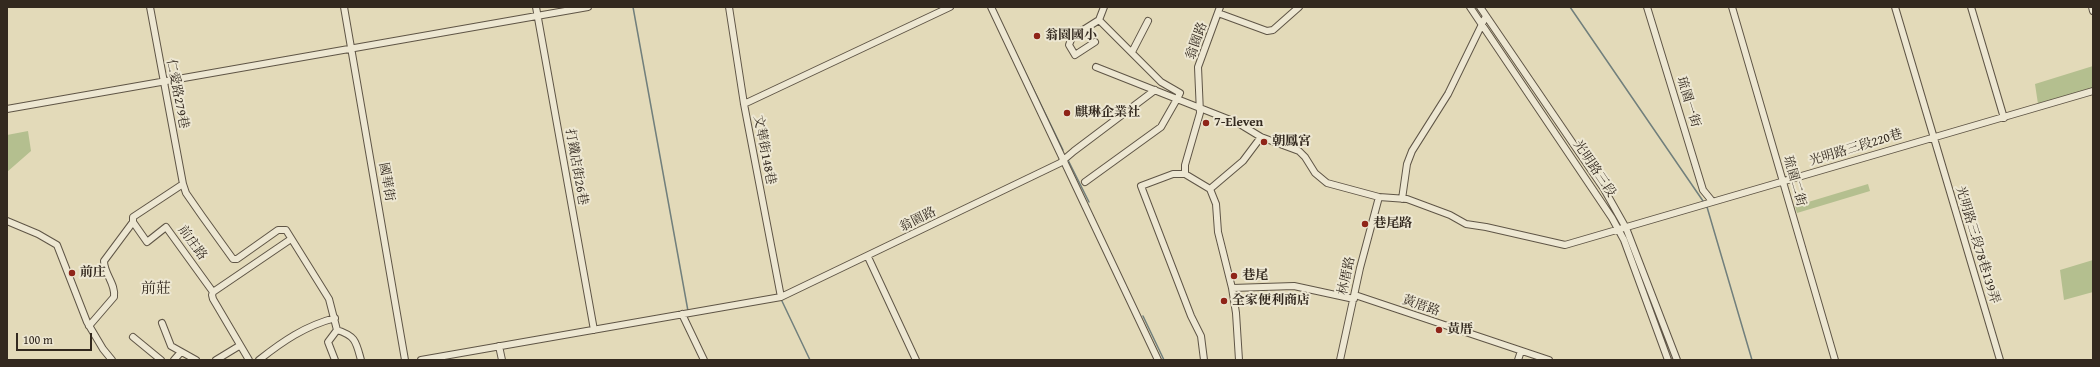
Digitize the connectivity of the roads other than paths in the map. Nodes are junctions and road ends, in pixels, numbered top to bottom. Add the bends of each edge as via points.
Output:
1 (150, 7) edge
2 (344, 7) edge
3 (536, 7) edge
4 (588, 7) edge
5 (729, 7) edge
6 (950, 7) edge
7 (991, 7) edge
8 (1104, 7) edge
9 (1298, 7) edge
10 (1470, 7) edge
11 (1480, 7) edge
12 (1648, 7) edge
13 (1732, 7) edge
14 (1895, 7) edge
15 (1971, 7) edge
16 (2092, 7) edge
17 (1219, 10) edge
18 (2093, 11) edge
19 (538, 16) junction
20 (1486, 16) junction
21 (1099, 20) junction
22 (1148, 21) dead end
23 (1482, 26) junction
24 (1095, 42) dead end
25 (352, 48) junction
26 (1132, 52) junction
27 (1096, 67) dead end
28 (163, 80) junction
29 (1155, 90) junction
30 (2093, 91) edge
31 (1177, 98) junction
32 (744, 104) junction
33 (1200, 106) junction
34 (7, 109) edge
35 (2004, 118) junction
36 (1261, 137) junction
37 (1934, 137) junction
38 (1063, 160) junction
39 (1185, 174) junction
40 (1085, 182) dead end
41 (1782, 182) junction
42 (183, 184) junction
43 (1210, 189) junction
44 (1378, 197) junction
45 (1402, 199) junction
46 (1712, 201) junction
47 (7, 221) edge
48 (132, 222) junction
49 (1626, 228) junction
50 (1618, 230) junction
51 (291, 239) junction
52 (868, 257) junction
53 (1232, 288) junction
54 (213, 292) junction
55 (1354, 297) junction
56 (779, 298) junction
57 (682, 314) junction
58 (335, 318) junction
59 (162, 323) dead end
60 (89, 326) junction
61 (337, 330) junction
62 (594, 330) junction
63 (133, 337) dead end
64 (239, 346) junction
65 (499, 346) junction
66 (1521, 351) junction
67 (180, 352) junction
68 (112, 360) edge
69 (161, 360) edge
70 (174, 360) edge
71 (196, 360) edge
72 (216, 360) edge
73 (249, 360) edge
74 (259, 360) edge
75 (335, 360) edge
76 (361, 360) edge
77 (405, 360) edge
78 (422, 360) edge
79 (502, 360) edge
80 (704, 360) edge
81 (916, 360) edge
82 (1158, 360) edge
83 (1204, 360) edge
84 (1239, 360) edge
85 (1340, 360) edge
86 (1518, 360) edge
87 (1549, 360) edge
88 (1668, 360) edge
89 (1676, 360) edge
90 (1835, 360) edge
91 (2000, 360) edge

1 - 28 street, 仁愛路279巷
2 - 25 street, 國華街
3 - 19 street, 打鐵店街26巷
4 - 19 street
5 - 32 street, 文華街148巷
6 - 32 street
7 - 38 street
8 - 21 street
9 - 17 street via 1273,30 1267,31
10 - 23 street, 光明路三段
11 - 20 street, 光明路三段
12 - 46 street, 琉園一街 via 1704,190
13 - 41 street, 琉園二街
14 - 37 street, 光明路三段78巷139弄
15 - 35 street
16 - 18 street
17 - 33 street, 翁園路 via 1198,67
19 - 25 street
19 - 62 street, 打鐵店街26巷
20 - 23 street
20 - 49 street, 光明路三段 via 1604,189
21 - 24 street via 1072,36 1069,45 1075,55
21 - 26 street
22 - 26 street
23 - 45 street via 1448,94 1412,151
23 - 50 street, 光明路三段 via 1594,189
25 - 28 street
25 - 77 street, 國華街
26 - 31 street via 1161,82 1180,93
27 - 29 street
28 - 34 street
28 - 42 street, 仁愛路279巷
29 - 31 street
29 - 38 street, 翁園路
30 - 35 street, 光明路三段220巷
31 - 33 street
31 - 40 street via 1161,127
32 - 56 street, 文華街148巷
33 - 36 street via 1238,123
33 - 39 street, 翁園路
35 - 37 street, 光明路三段220巷
36 - 43 street via 1243,161
36 - 44 street via 1299,151 1315,173 1327,184
37 - 41 street, 光明路三段220巷
37 - 91 street, 光明路三段78巷139弄
38 - 52 street, 翁園路
38 - 82 street
39 - 43 street
39 - 83 street via 1173,174 1142,186 1201,336
41 - 46 street, 光明路三段220巷
41 - 90 street, 琉園二街
42 - 48 street via 134,217
42 - 51 street, 仁愛路279巷 via 186,193 233,259 237,259 278,230 286,230
43 - 53 street via 1216,204 1218,232
44 - 45 street
44 - 55 street, 林厝路
45 - 50 street via 1450,215 1466,224 1565,245
46 - 49 street, 光明路三段220巷
47 - 60 street via 38,234 57,246
48 - 54 street, 前庄路 via 147,242 166,227
48 - 60 street via 104,261 114,297
49 - 50 street
49 - 89 street, 光明路三段
50 - 88 street, 光明路三段
51 - 54 street
51 - 58 street via 329,299
52 - 56 street, 翁園路
52 - 81 street
53 - 55 street, 黃厝路 via 1294,286
53 - 84 street
54 - 64 street, 前庄路 via 213,299 234,332
55 - 66 street, 黃厝路
55 - 85 street, 林厝路
56 - 57 street, 翁園路
57 - 62 street, 翁園路
57 - 80 street
58 - 61 street
58 - 74 street via 294,334
59 - 67 street via 169,342
60 - 68 street
61 - 75 street via 328,342
61 - 76 street via 348,333 353,338
62 - 65 street, 翁園路
63 - 69 street
64 - 72 street
64 - 73 street, 前庄路
65 - 78 street, 翁園路
65 - 79 street
66 - 86 street
66 - 87 street, 黃厝路
67 - 70 street
67 - 71 street

